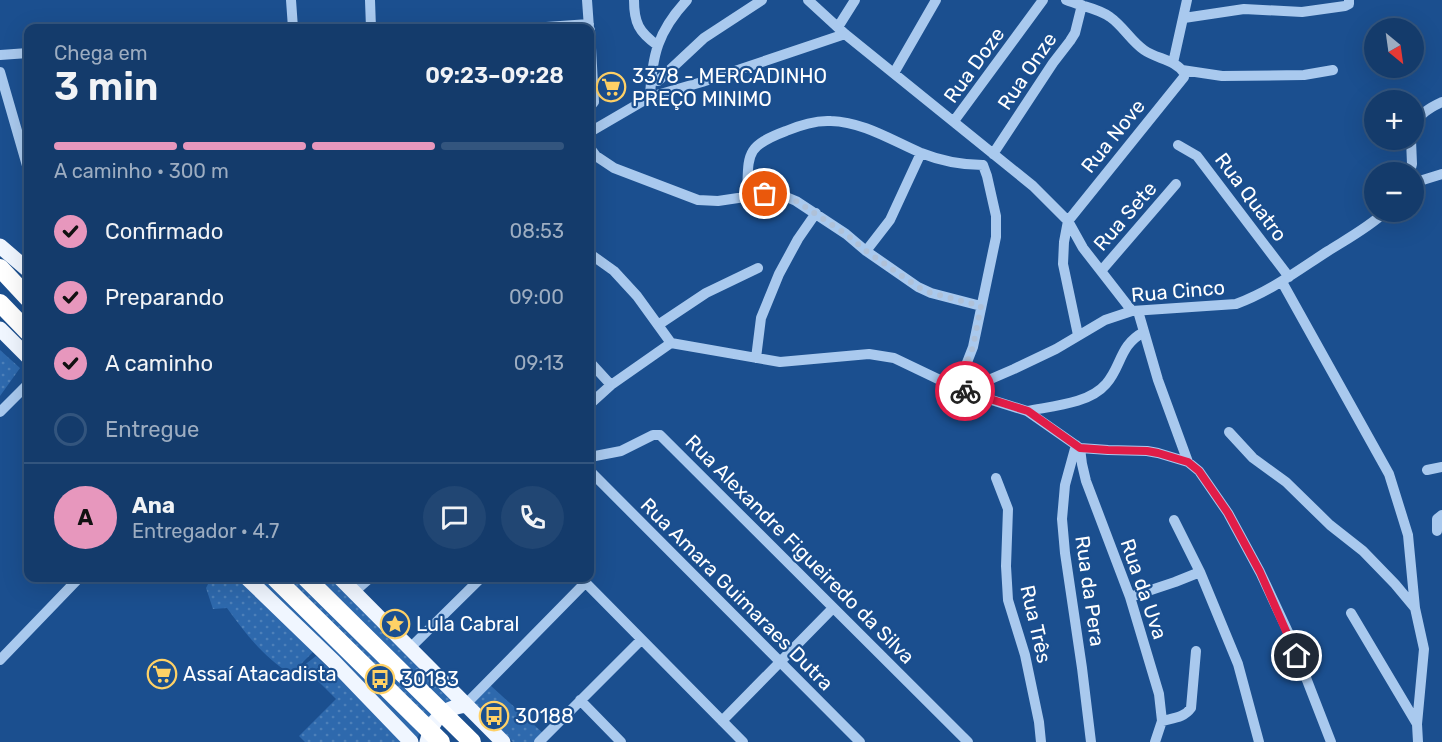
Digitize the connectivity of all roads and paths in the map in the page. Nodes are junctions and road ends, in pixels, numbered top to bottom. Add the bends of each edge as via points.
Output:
1 (291, 0) edge
2 (370, 0) edge
3 (587, 0) edge
4 (634, 0) edge
5 (687, 0) edge
6 (762, 0) edge
7 (808, 0) edge
8 (855, 0) edge
9 (936, 0) edge
10 (1043, 0) edge
11 (1068, 0) edge
12 (1187, 0) edge
13 (1349, 0) edge
14 (1082, 5) junction
15 (1184, 18) junction
16 (293, 24) edge
17 (371, 24) edge
18 (589, 24) edge
19 (842, 31) junction
20 (657, 45) junction
21 (24, 54) edge
22 (0, 55) edge
23 (1180, 69) junction
24 (1333, 70) dead end
25 (0, 72) edge
26 (894, 73) junction
27 (658, 81) dead end
28 (650, 97) junction
29 (1442, 102) edge
30 (1424, 112) edge
31 (954, 122) junction
32 (594, 130) edge
33 (24, 142) edge
34 (1178, 145) dead end
35 (594, 153) edge
36 (921, 153) junction
37 (991, 153) junction
38 (983, 165) junction
39 (1442, 174) edge
40 (1424, 180) edge
41 (1176, 184) dead end
42 (747, 196) junction
43 (816, 213) junction
44 (1068, 221) junction
45 (1371, 222) edge
46 (0, 246) edge
47 (866, 251) junction
48 (594, 257) edge
49 (24, 267) edge
50 (0, 268) edge
51 (758, 268) dead end
52 (1101, 271) junction
53 (1286, 280) junction
54 (24, 294) edge
55 (0, 303) edge
56 (981, 306) junction
57 (1135, 311) junction
58 (658, 325) junction
59 (24, 328) edge
60 (0, 329) edge
61 (1144, 332) junction
62 (1078, 335) junction
63 (671, 343) junction
64 (24, 353) edge
65 (756, 358) junction
66 (594, 366) edge
67 (611, 385) junction
68 (24, 388) edge
69 (960, 389) junction
70 (594, 400) edge
71 (1028, 411) junction
72 (0, 412) edge
73 (1229, 432) dead end
74 (1078, 447) junction
75 (594, 456) edge
76 (1188, 462) junction
77 (1442, 467) edge
78 (1427, 470) dead end
79 (594, 475) edge
80 (996, 478) dead end
81 (1442, 515) edge
82 (1174, 520) dead end
83 (1437, 531) dead end
84 (1200, 572) junction
85 (75, 582) edge
86 (251, 582) edge
87 (279, 582) edge
88 (310, 582) edge
89 (344, 582) edge
90 (365, 582) edge
91 (477, 582) edge
92 (581, 582) edge
93 (585, 582) edge
94 (354, 592) junction
95 (1130, 597) junction
96 (833, 608) junction
97 (1415, 608) junction
98 (1351, 613) dead end
99 (641, 640) junction
100 (410, 648) junction
101 (1196, 651) dead end
102 (0, 660) edge
103 (780, 662) junction
104 (580, 700) junction
105 (465, 705) junction
106 (443, 712) junction
107 (722, 721) junction
108 (1162, 721) junction
109 (1417, 724) junction
110 (433, 738) edge
111 (411, 742) edge
112 (472, 742) edge
113 (503, 742) edge
114 (539, 742) edge
115 (621, 742) edge
116 (743, 742) edge
117 (860, 742) edge
118 (968, 742) edge
119 (1041, 742) edge
120 (1090, 742) edge
121 (1155, 742) edge
122 (1259, 742) edge
123 (1331, 742) edge
124 (1418, 742) edge

1 - 16 street
2 - 17 street
3 - 18 street
4 - 20 street via 637,24 644,36
5 - 20 street
6 - 27 street via 704,38
7 - 19 street
8 - 19 street
9 - 26 street
10 - 31 street, Rua Doze
11 - 14 street
12 - 15 street, Rua Nove
13 - 15 street via 1345,6 1302,12 1244,9
14 - 23 street via 1108,15 1145,51
14 - 37 street, Rua Onze via 1075,33
15 - 23 street, Rua Nove
19 - 26 street
19 - 28 street
20 - 28 street
21 - 22 street
23 - 24 street via 1222,76 1304,75
23 - 44 street, Rua Nove via 1184,77
25 - 33 street
26 - 31 street
28 - 32 street
29 - 30 street
31 - 37 street
34 - 53 street, Rua Quatro via 1197,156
35 - 42 street via 614,168 698,200
36 - 38 street via 950,163
36 - 42 street via 855,124 806,123 756,146 749,159
36 - 47 street via 890,220
37 - 38 street, Rua Onze
37 - 44 street via 1030,183
38 - 56 street via 996,216 996,237
39 - 40 street
41 - 52 street, Rua Sete
42 - 43 street via 784,196
43 - 47 street
43 - 65 street via 779,274 761,318
44 - 52 street
44 - 62 street via 1063,264
45 - 53 street, Rua Cinco
46 - 49 main road
47 - 56 street via 918,287
48 - 58 street via 614,271
50 - 54 highway
51 - 58 street via 706,293
52 - 57 street
53 - 57 street, Rua Cinco via 1236,304
53 - 97 street, Rua Quatro via 1389,474 1408,535
55 - 59 highway
56 - 69 street
57 - 61 street
57 - 62 street, Rua Cinco via 1105,320
58 - 63 street
60 - 64 main road
61 - 71 street via 1126,346 1100,390 1077,402
61 - 76 street
62 - 69 street, Rua Cinco via 1014,369
63 - 65 street
63 - 67 street
65 - 69 street via 780,362 869,354 894,358
66 - 67 street
67 - 70 street
68 - 72 street
69 - 71 street
71 - 74 street
73 - 97 street via 1253,458 1363,551
74 - 76 street via 1147,451
74 - 95 street, Rua da Uva via 1086,481
74 - 120 street, Rua da Pera via 1065,485 1062,519
75 - 96 street, Rua Alexandre Figueiredo da Silva via 621,452 660,435
76 - 123 street via 1199,471 1228,513 1260,572
77 - 78 street
79 - 103 street, Rua Amara Guimaraes Dutra
80 - 119 street, Rua Três via 1008,509 1008,600 1025,655
81 - 83 street via 1437,519
82 - 84 street
84 - 95 street
84 - 122 street via 1238,664
85 - 102 street
86 - 111 main road
87 - 110 highway
88 - 106 highway
89 - 94 main road
90 - 94 street
91 - 100 street
92 - 105 street
93 - 99 street
94 - 100 main road
95 - 108 street, Rua da Uva via 1159,694
96 - 103 street
96 - 118 street, Rua Alexandre Figueiredo da Silva
97 - 109 street, Rua Quatro via 1424,649
98 - 109 street
99 - 104 street
99 - 107 street
100 - 105 main road
101 - 108 street via 1191,708 1180,717
103 - 107 street
103 - 117 street, Rua Amara Guimaraes Dutra
104 - 114 street
104 - 115 street
105 - 106 main road
105 - 113 main road
106 - 110 main road via 437,717
106 - 112 highway
107 - 116 street
108 - 121 street, Rua da Uva
109 - 124 street, Rua Quatro

